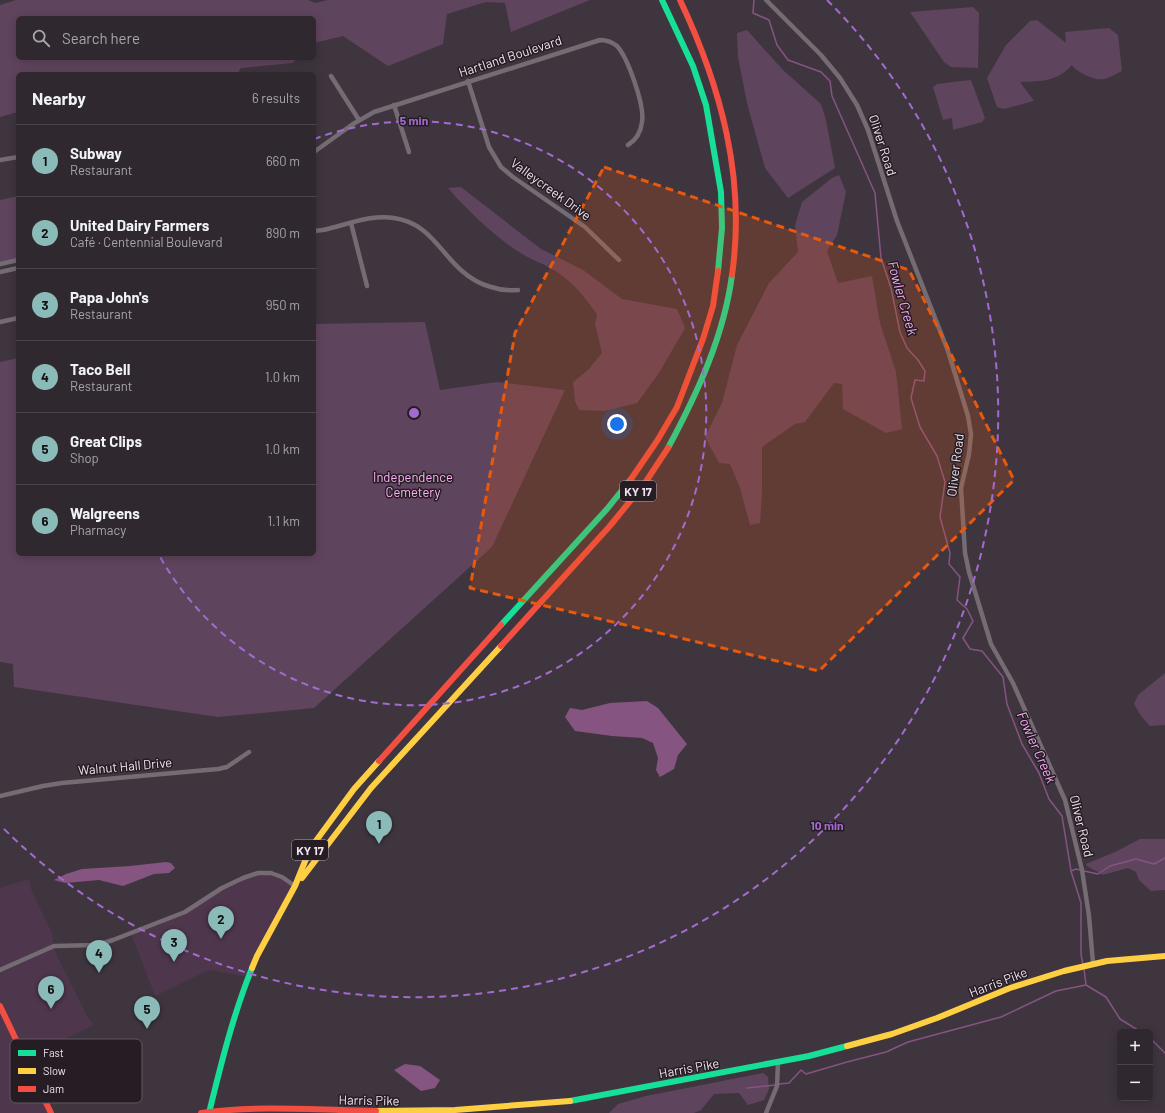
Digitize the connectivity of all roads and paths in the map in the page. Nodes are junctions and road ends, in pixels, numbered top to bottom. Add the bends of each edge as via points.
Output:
1 (662, 0) edge
2 (680, 0) edge
3 (766, 0) edge
4 (331, 76) dead end
5 (468, 81) junction
6 (394, 105) junction
7 (359, 120) junction
8 (628, 146) dead end
9 (316, 151) edge
10 (409, 152) dead end
11 (16, 157) edge
12 (0, 160) edge
13 (352, 223) junction
14 (316, 231) edge
15 (16, 260) edge
16 (619, 260) dead end
17 (0, 264) edge
18 (16, 268) edge
19 (0, 272) edge
20 (367, 286) dead end
21 (518, 290) dead end
22 (16, 318) edge
23 (0, 322) edge
24 (249, 752) dead end
25 (0, 796) edge
26 (295, 886) junction
27 (1165, 956) edge
28 (1093, 963) junction
29 (0, 970) edge
30 (0, 1006) edge
31 (16, 1039) edge
32 (778, 1063) junction
33 (46, 1103) edge
34 (210, 1112) edge
35 (51, 1113) edge
36 (201, 1113) edge
37 (766, 1113) edge

1 - 26 main road, KY 17 via 693,66 706,105 721,192 722,228 713,306 677,406 632,478 607,509 354,789 310,849
2 - 26 main road, KY 17 via 705,56 720,104 730,151 737,222 731,284 701,384 663,456 640,489 609,527 372,788
3 - 28 street, Oliver Road via 821,55 858,106 895,215 948,351 971,434 961,488 968,572 991,644 1013,683 1065,800 1082,870
4 - 7 street
5 - 6 street, Hartland Boulevard
5 - 8 street, Hartland Boulevard via 600,40 610,42 620,51 633,75 642,115 638,133
5 - 16 street, Valleycreek Drive via 489,147 501,167 585,227
6 - 7 street, Hartland Boulevard
6 - 10 street
7 - 9 street, Hartland Boulevard
11 - 12 street
13 - 14 street
13 - 20 street
13 - 21 street via 376,217 408,222 429,234 472,279 503,291
15 - 17 street
18 - 19 street
22 - 23 street
24 - 25 street, Walnut Hall Drive via 218,769 62,783
26 - 29 street via 271,873 258,873 222,888 185,912 119,938 97,945 54,946
26 - 34 main road, KY 17 via 257,956 244,988 228,1037
27 - 28 main road, Harris Pike
28 - 32 main road, Harris Pike via 1035,979 892,1034
30 - 31 main road
32 - 34 main road, Harris Pike via 574,1101 400,1112 261,1109
32 - 37 street via 777,1086
33 - 35 main road
34 - 36 main road, Harris Pike

